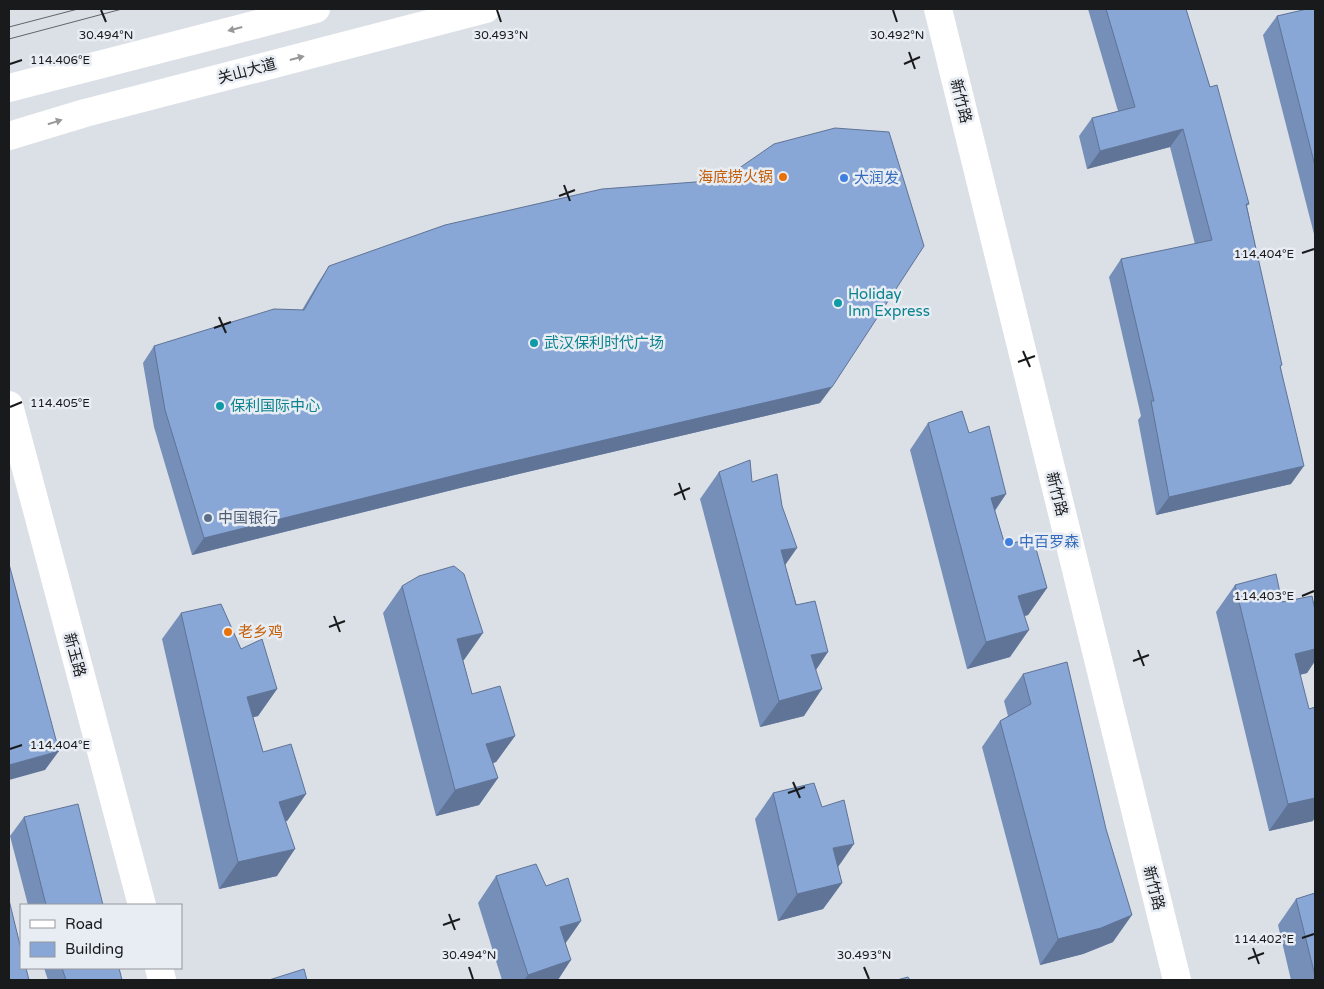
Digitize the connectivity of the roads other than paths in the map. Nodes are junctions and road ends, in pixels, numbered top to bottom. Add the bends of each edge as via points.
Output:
1 (316, 9) edge
2 (486, 9) edge
3 (938, 9) edge
4 (9, 88) edge
5 (9, 136) edge
6 (9, 405) edge
7 (142, 904) edge
8 (1177, 980) edge

1 -> 4 main road
5 -> 2 main road, 关山大道 via 85,113
3 - 8 main road, 新竹路
6 - 7 main road, 新玉路

